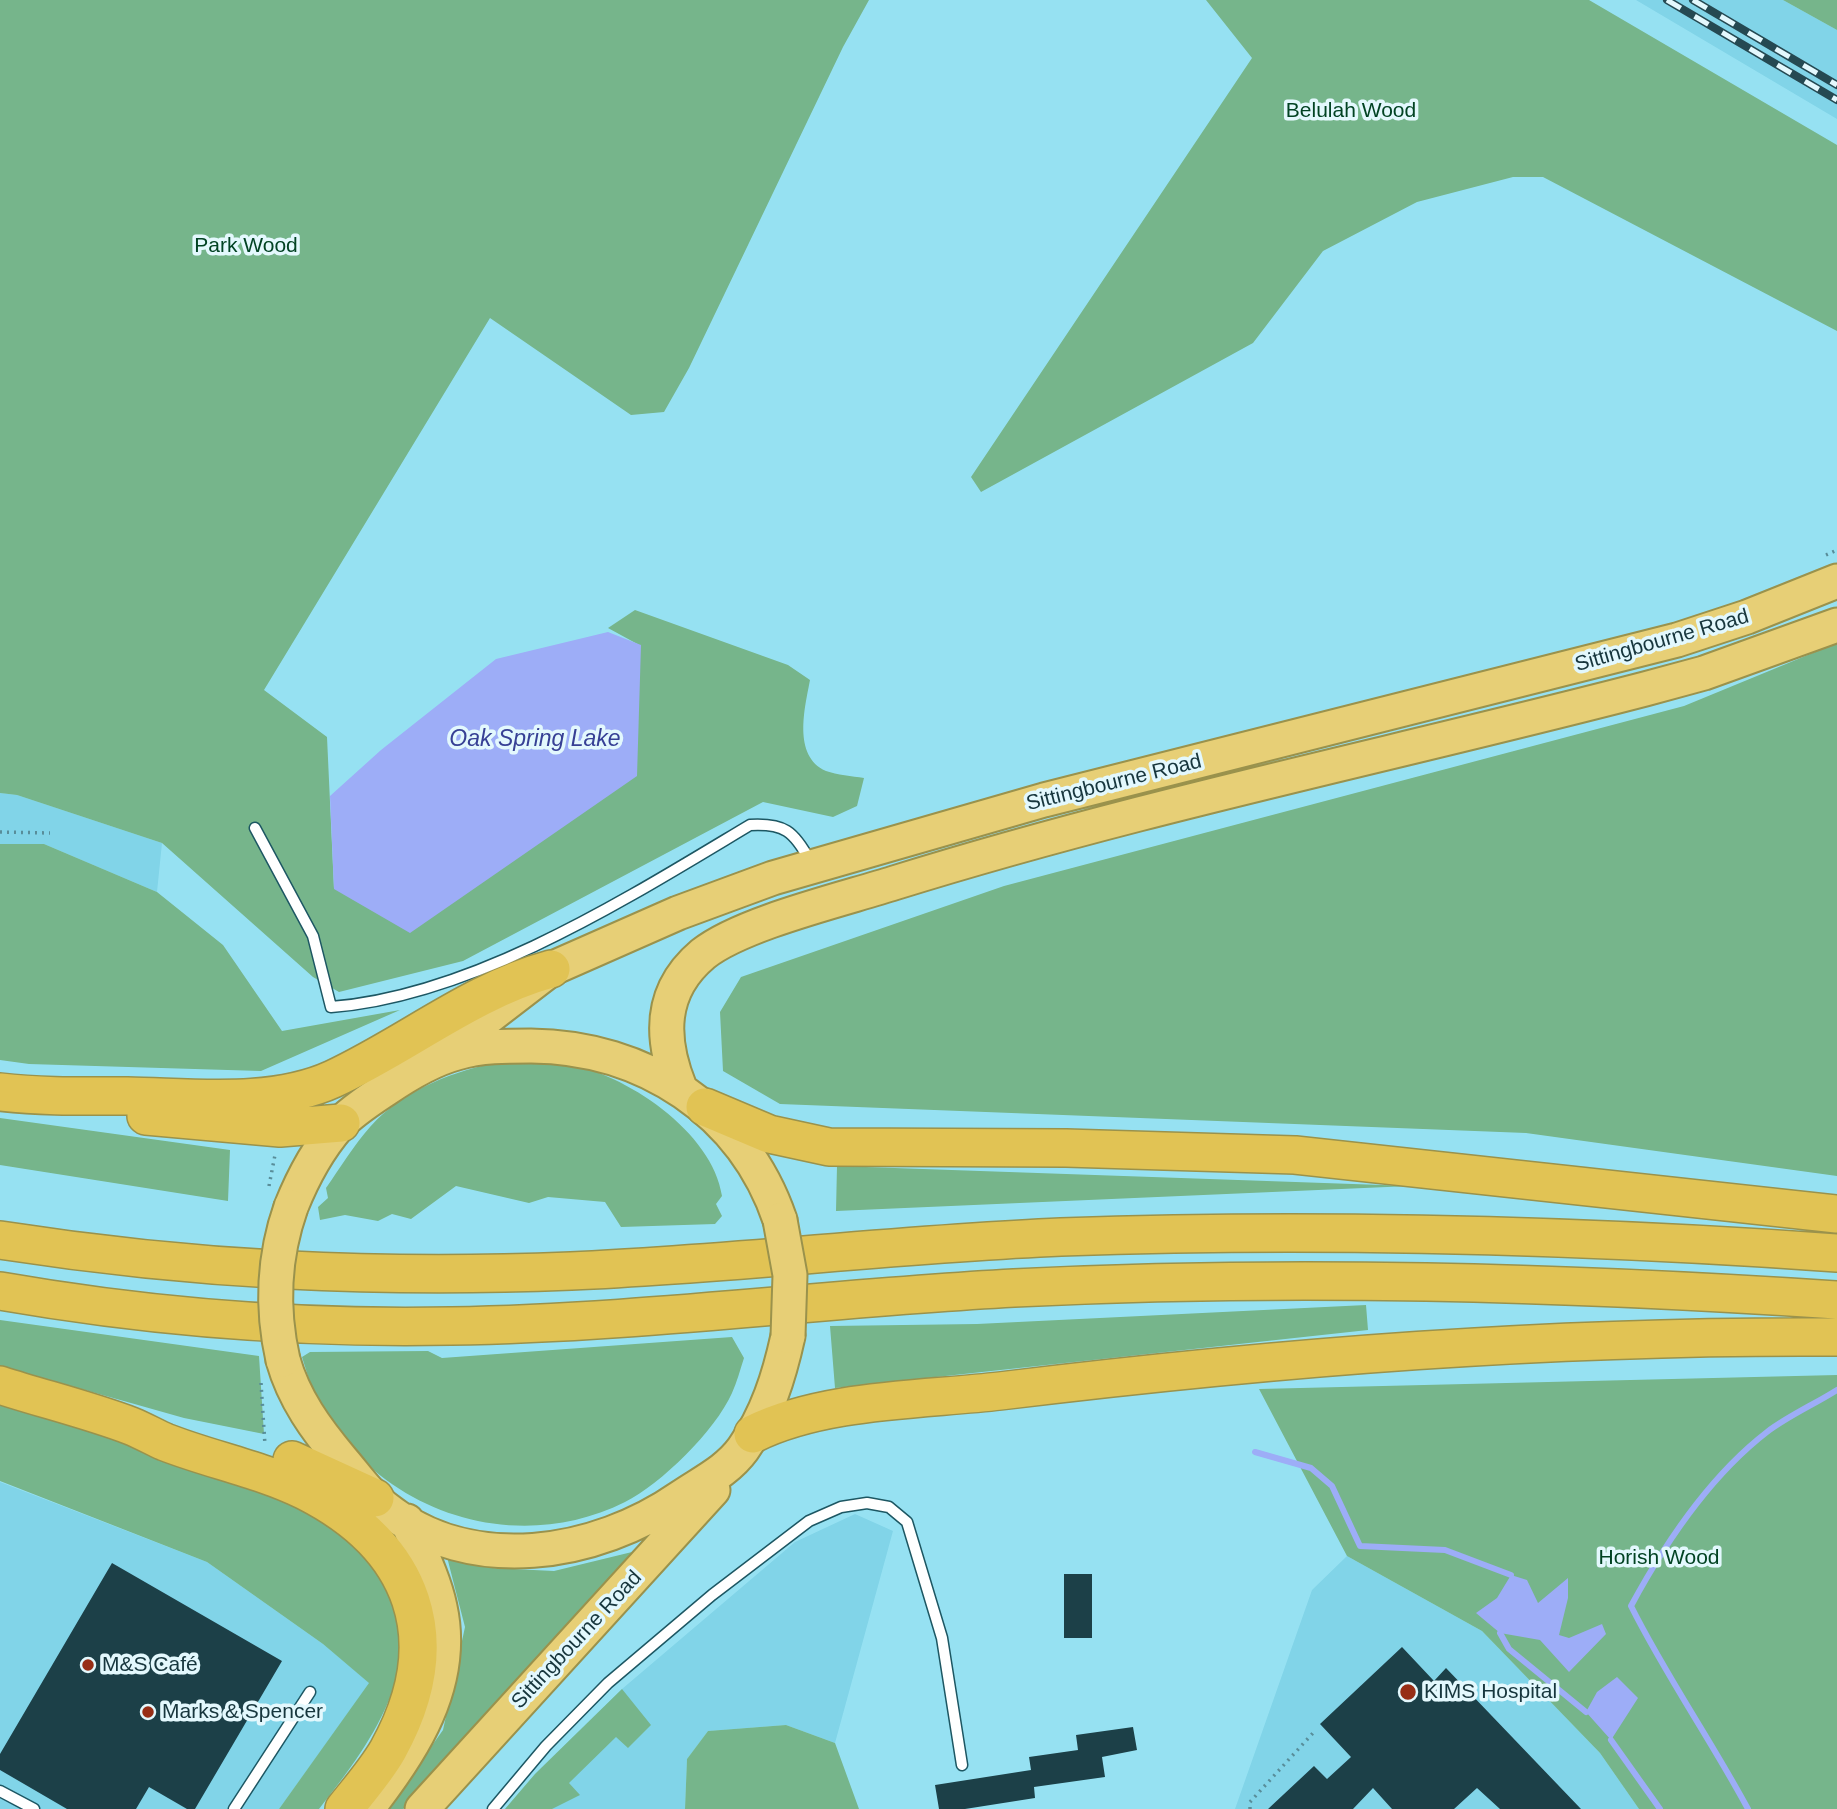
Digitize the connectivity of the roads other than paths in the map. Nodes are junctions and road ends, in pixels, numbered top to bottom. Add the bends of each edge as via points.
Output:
1 (1837, 581) edge
2 (1837, 625) edge
3 (255, 828) dead end
4 (812, 865) junction
5 (551, 969) junction
6 (426, 1065) junction
7 (0, 1092) edge
8 (59, 1097) junction
9 (693, 1097) junction
10 (341, 1123) junction
11 (1837, 1213) edge
12 (0, 1240) edge
13 (1837, 1253) edge
14 (0, 1292) edge
15 (1837, 1300) edge
16 (1837, 1337) edge
17 (0, 1385) edge
18 (131, 1426) junction
19 (753, 1434) junction
20 (727, 1467) junction
21 (375, 1498) junction
22 (407, 1521) junction
23 (310, 1692) dead end
24 (962, 1766) dead end
25 (0, 1791) edge
26 (34, 1809) edge
27 (234, 1809) edge
28 (344, 1809) edge
29 (367, 1809) edge
30 (422, 1809) edge
31 (492, 1809) edge

1 - 4 highway, Sittingbourne Road via 1678,640 1044,800
2 - 9 highway, Sittingbourne Road via 1645,689 1031,840 738,935 698,960 673,995 666,1039
3 - 4 lane via 313,936 331,1007 354,1006 457,979 610,909 750,825 774,824 794,835
4 - 5 highway, Sittingbourne Road via 678,913
5 - 6 highway, Sittingbourne Road
5 - 8 highway via 513,979 362,1064 305,1089 224,1097
6 - 9 highway via 480,1048 547,1046 607,1056
6 - 10 highway
7 - 8 highway
8 - 10 highway via 182,1122 280,1128
9 - 11 highway via 769,1134 829,1147 1294,1155
9 - 19 highway, bridge via 746,1150 762,1178 780,1220 790,1275 788,1336 773,1394
10 - 21 highway, bridge via 279,1202 272,1371
12 - 13 highway via 241,1270 399,1275 611,1269 1060,1237 1488,1237
14 - 15 highway via 209,1318 453,1326 1011,1288 1207,1280 1545,1284
16 - 19 highway via 1573,1340 1266,1360 856,1408 788,1419
17 - 18 highway
18 - 21 highway via 265,1450
18 - 28 highway via 307,1492 364,1531 404,1580 413,1598 419,1638 408,1703 389,1749
19 - 20 highway
20 - 22 highway via 652,1517 605,1538 559,1549 496,1550 460,1543
20 - 30 highway, Sittingbourne Road via 709,1496
21 - 22 highway
22 - 29 highway via 440,1608 443,1653 431,1709 407,1759
23 - 27 lane
24 - 31 lane via 942,1638 907,1522 889,1507 867,1503 841,1507 802,1525 703,1602 598,1692
25 - 26 lane

